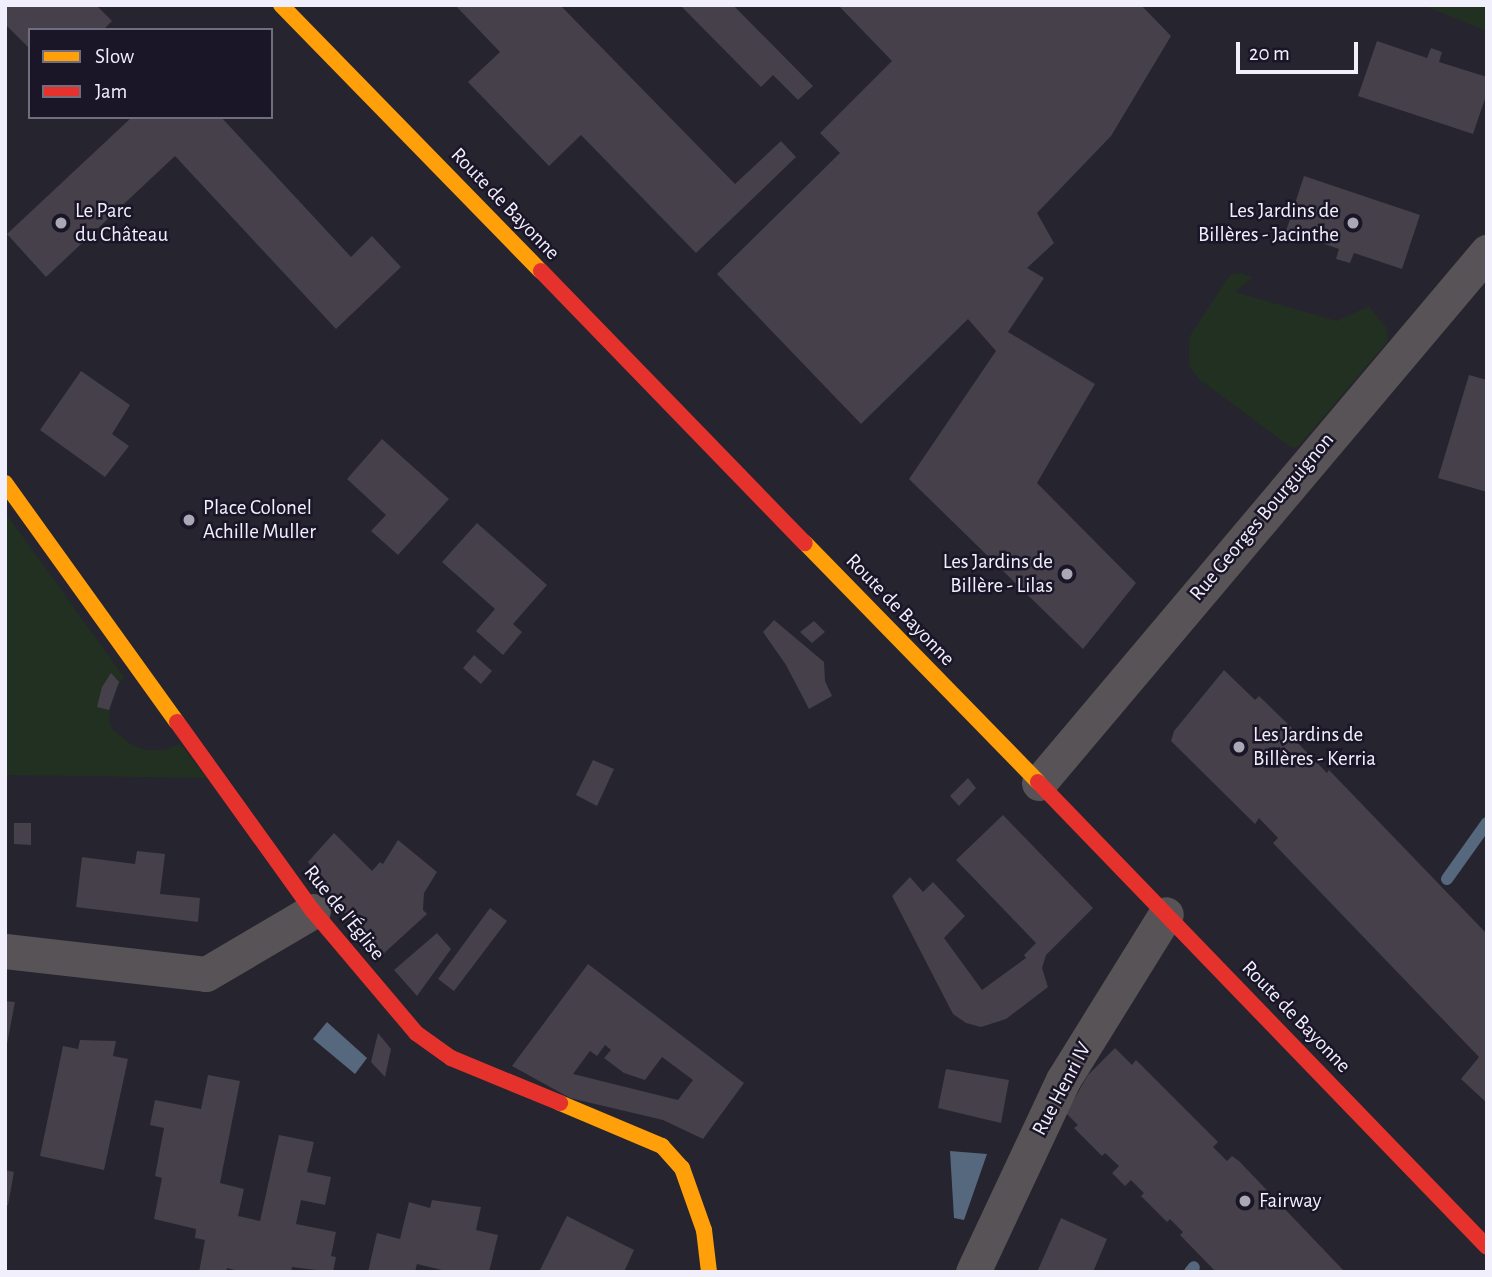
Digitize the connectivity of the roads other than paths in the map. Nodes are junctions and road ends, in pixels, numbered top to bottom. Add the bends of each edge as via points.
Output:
1 (281, 5) edge
2 (1487, 252) edge
3 (5, 483) edge
4 (1038, 783) junction
5 (313, 911) junction
6 (1166, 914) junction
7 (5, 951) edge
8 (1487, 1247) edge
9 (709, 1272) edge
10 (973, 1272) edge

1 - 4 main road, Route de Bayonne
2 - 4 street, Rue Georges Bourguignon
3 - 5 main road, Rue de l'Église
4 - 6 main road, Route de Bayonne
5 - 7 street via 206,974
5 - 9 main road, Rue de l'Église via 416,1033 452,1058 662,1146 682,1168 693,1192
6 - 8 main road, Route de Bayonne
6 - 10 street, Rue Henri IV via 1063,1080

